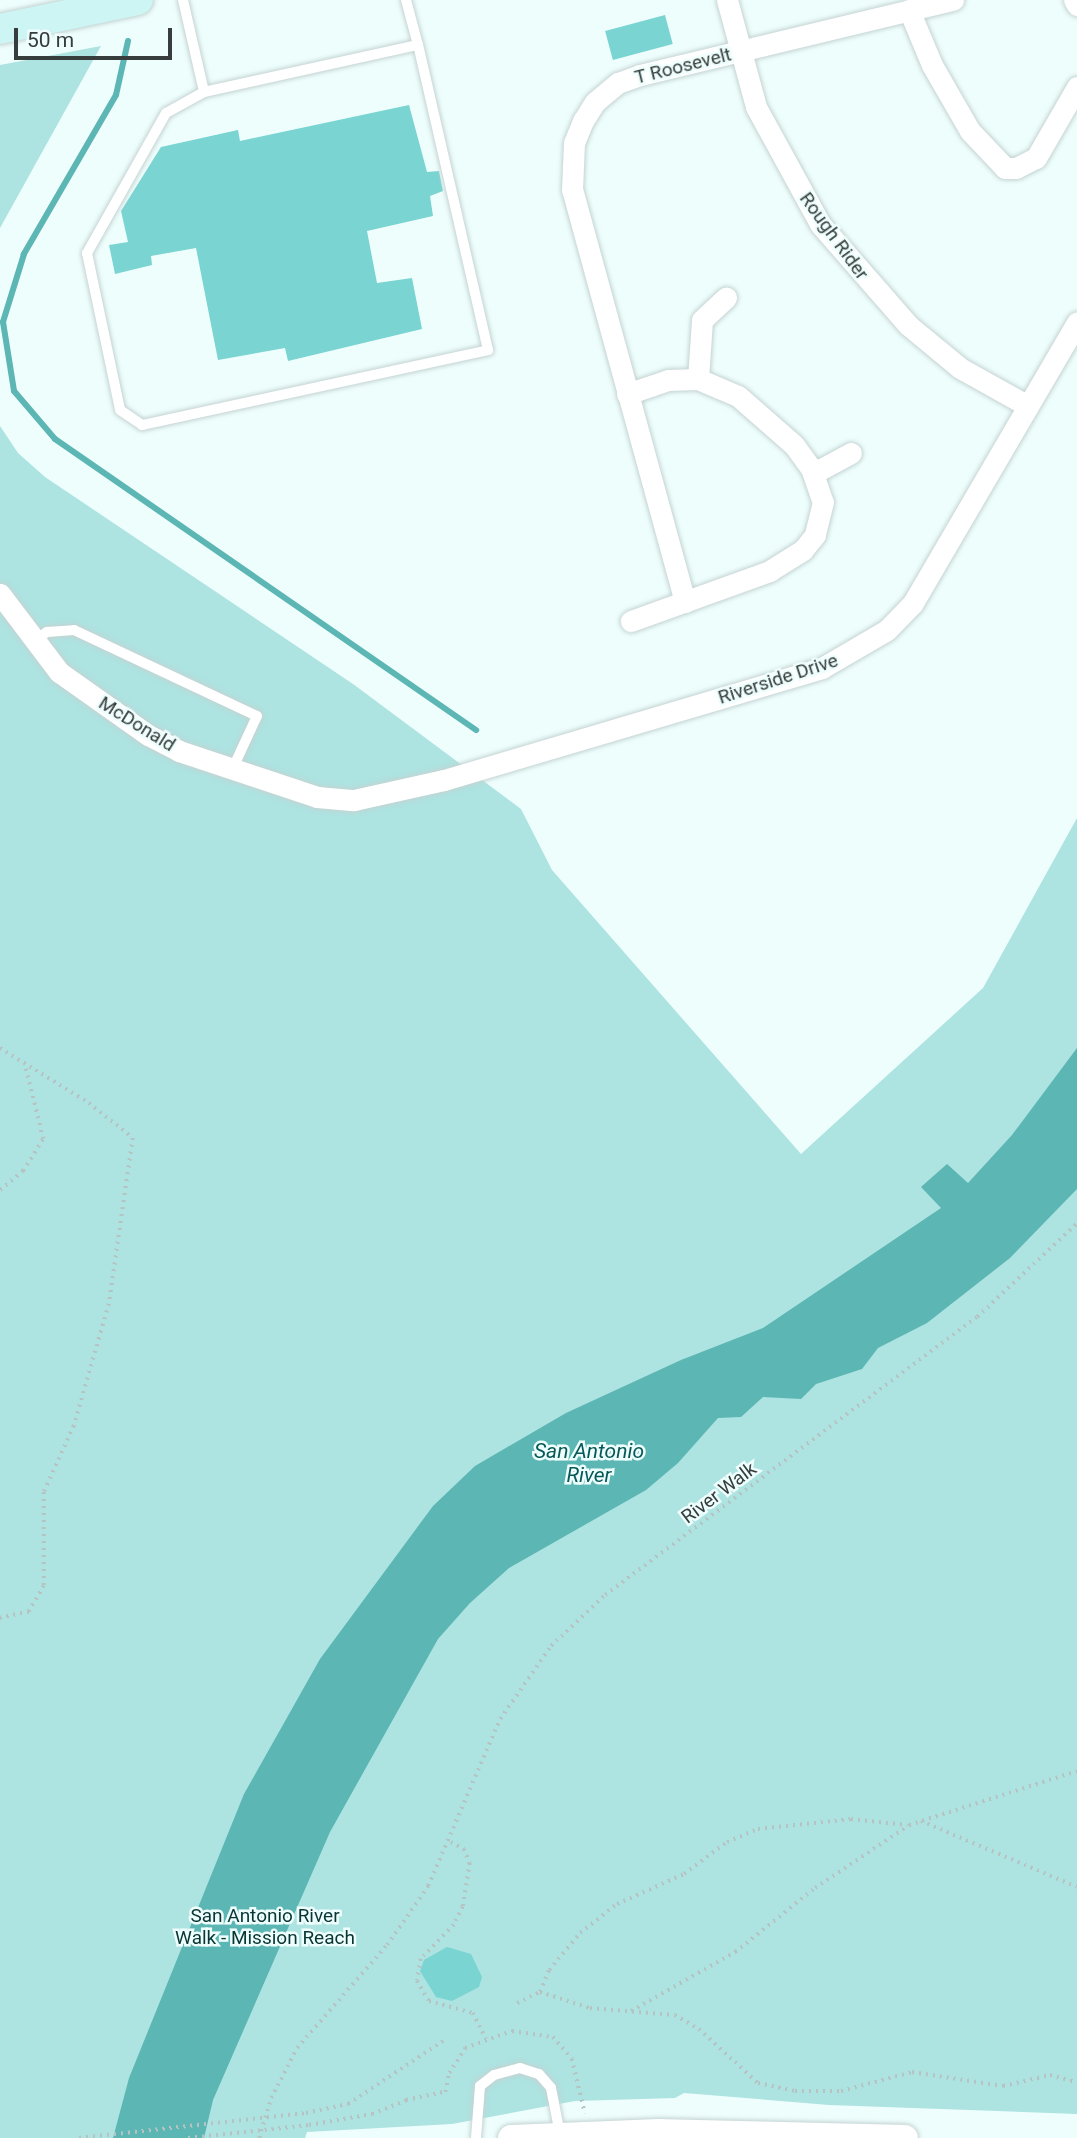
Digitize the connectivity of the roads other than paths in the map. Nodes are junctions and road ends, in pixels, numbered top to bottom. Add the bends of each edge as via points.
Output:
1 (138, 0) edge
2 (183, 0) edge
3 (406, 0) edge
4 (727, 0) edge
5 (953, 0) edge
6 (1074, 0) edge
7 (1077, 5) edge
8 (909, 10) junction
9 (0, 29) edge
10 (418, 45) junction
11 (741, 51) junction
12 (1077, 87) edge
13 (204, 92) junction
14 (726, 298) dead end
15 (1077, 322) edge
16 (698, 379) junction
17 (627, 394) junction
18 (1028, 407) junction
19 (851, 453) dead end
20 (814, 473) junction
21 (0, 594) edge
22 (685, 602) junction
23 (632, 621) dead end
24 (34, 642) junction
25 (232, 770) junction
26 (354, 800) joint
27 (560, 2134) junction
28 (659, 2135) edge
29 (476, 2138) edge
30 (511, 2138) edge
31 (905, 2138) edge

1 - 9 main road
2 - 13 lane
3 - 10 lane
4 - 11 street, Rough Rider
5 - 8 street, T Roosevelt
6 - 7 street
8 - 11 street, T Roosevelt
8 - 12 street via 932,65 970,131 1005,168 1036,158
10 - 13 lane
10 - 13 lane via 488,350 142,425 120,410 87,253 166,113
11 - 17 street, T Roosevelt via 618,83 595,102 575,144 572,190
11 - 18 street, Rough Rider via 755,107 785,167 820,224 862,277 908,325 960,368
14 - 16 street via 702,320
15 - 18 street, Riverside Drive
16 - 17 street via 668,380
16 - 20 street via 759,411
17 - 22 street, T Roosevelt
18 - 26 street, Riverside Drive via 913,603 887,630 858,650 803,674 443,780
19 - 20 street
20 - 22 street via 823,513 816,535 803,550 770,571
21 - 24 street, McDonald
22 - 23 street
24 - 25 street, McDonald via 59,672 148,735
24 - 25 lane via 47,632 75,630 257,716
25 - 26 street, McDonald via 317,797
27 - 28 street
27 - 29 lane via 551,2088 539,2074 520,2068 494,2075 480,2086
27 - 30 street
28 - 31 street

